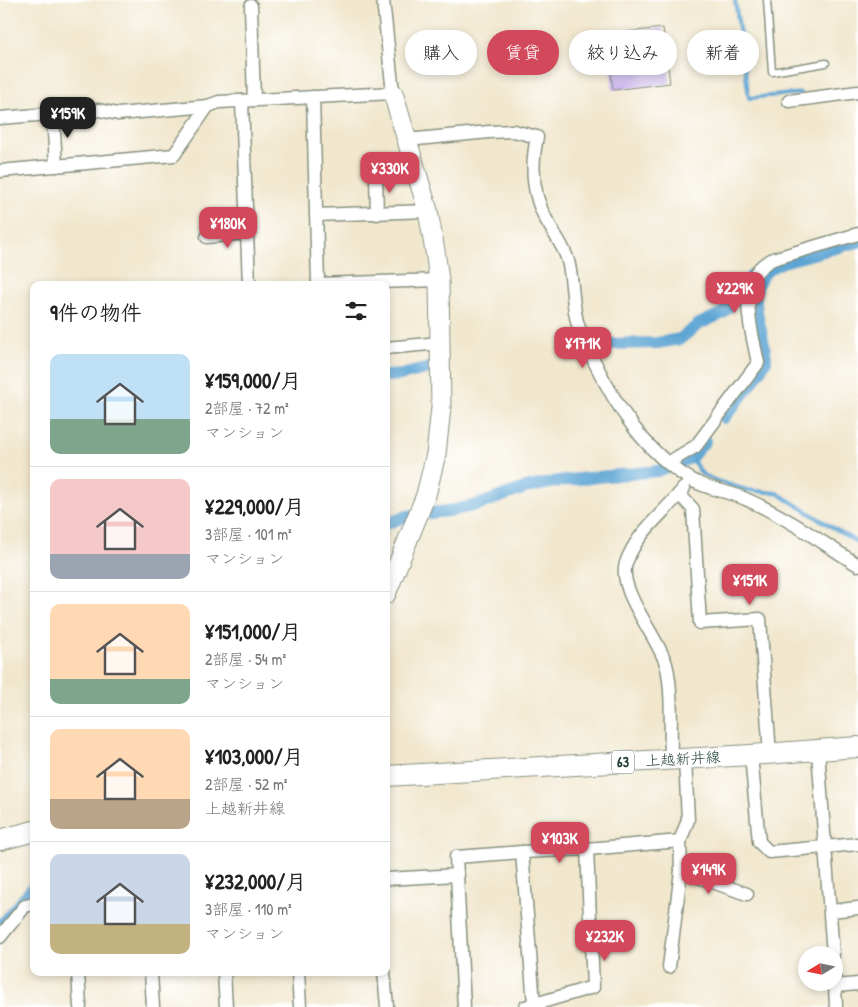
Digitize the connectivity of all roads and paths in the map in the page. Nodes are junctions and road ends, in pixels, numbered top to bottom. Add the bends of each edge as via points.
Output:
1 (383, 0) edge
2 (767, 0) edge
3 (251, 6) dead end
4 (826, 62) dead end
5 (858, 92) edge
6 (393, 93) junction
7 (313, 97) junction
8 (248, 100) junction
9 (789, 101) dead end
10 (208, 106) junction
11 (53, 114) junction
12 (0, 118) edge
13 (407, 140) junction
14 (56, 166) junction
15 (0, 171) edge
16 (376, 176) dead end
17 (428, 211) junction
18 (377, 214) junction
19 (316, 215) junction
20 (247, 233) junction
21 (858, 234) edge
22 (207, 237) dead end
23 (439, 280) junction
24 (249, 281) edge
25 (318, 281) edge
26 (390, 282) edge
27 (440, 343) junction
28 (390, 348) edge
29 (668, 463) junction
30 (691, 479) junction
31 (679, 494) junction
32 (858, 565) edge
33 (390, 572) edge
34 (858, 747) edge
35 (818, 751) junction
36 (761, 754) junction
37 (678, 759) junction
38 (390, 776) edge
39 (30, 832) edge
40 (0, 840) edge
41 (680, 841) junction
42 (858, 844) edge
43 (826, 847) junction
44 (587, 850) junction
45 (522, 852) junction
46 (681, 871) junction
47 (458, 875) junction
48 (390, 879) edge
49 (747, 894) dead end
50 (30, 905) edge
51 (858, 908) edge
52 (831, 911) junction
53 (0, 938) edge
54 (833, 946) edge
55 (669, 967) dead end
56 (78, 976) edge
57 (151, 976) edge
58 (224, 976) edge
59 (298, 976) edge
60 (384, 976) edge
61 (858, 984) edge
62 (843, 985) edge
63 (835, 991) edge
64 (529, 1006) edge
65 (80, 1007) edge
66 (154, 1007) edge
67 (226, 1007) edge
68 (300, 1007) edge
69 (387, 1007) edge
70 (464, 1007) edge
71 (836, 1007) edge

1 - 6 street
2 - 4 lane via 772,72
3 - 8 street
5 - 9 street
6 - 7 street
6 - 13 street
7 - 8 street
7 - 19 street
8 - 10 street
8 - 20 street
10 - 11 street via 118,114 99,110
10 - 14 street via 174,155
11 - 12 street
11 - 14 street
13 - 17 street
13 - 29 street via 514,131 537,137 533,158 535,190 540,207 568,262 579,330 620,411
14 - 15 street
16 - 18 street
17 - 18 street
17 - 23 street
18 - 19 street
19 - 25 street
20 - 22 street
20 - 24 street
21 - 29 street via 774,259 762,266 748,294 758,363 696,446
23 - 26 street
23 - 27 street
27 - 28 street
27 - 33 street via 441,408 436,454 426,495
29 - 30 street
30 - 31 street
30 - 32 street via 749,500
31 - 36 street via 692,509 700,623 760,619
31 - 37 street via 644,531 625,571 628,589 666,664
34 - 35 main road, 上越新井線 / 63
35 - 36 main road, 上越新井線 / 63
35 - 43 street
36 - 37 main road, 上越新井線 / 63
36 - 43 street via 759,842 769,852
37 - 38 main road, 上越新井線 / 63
37 - 41 street via 688,820
39 - 40 main road
41 - 44 street
41 - 46 street
42 - 43 street
43 - 52 street
44 - 45 street
44 - 64 street via 593,987
45 - 47 street via 456,857
45 - 64 street
46 - 49 street
46 - 55 street
47 - 48 street
47 - 70 street
50 - 53 street via 25,906
51 - 52 street
52 - 54 street
56 - 65 street
57 - 66 street
58 - 67 street
59 - 68 street
60 - 69 street
61 - 62 street
63 - 71 street

